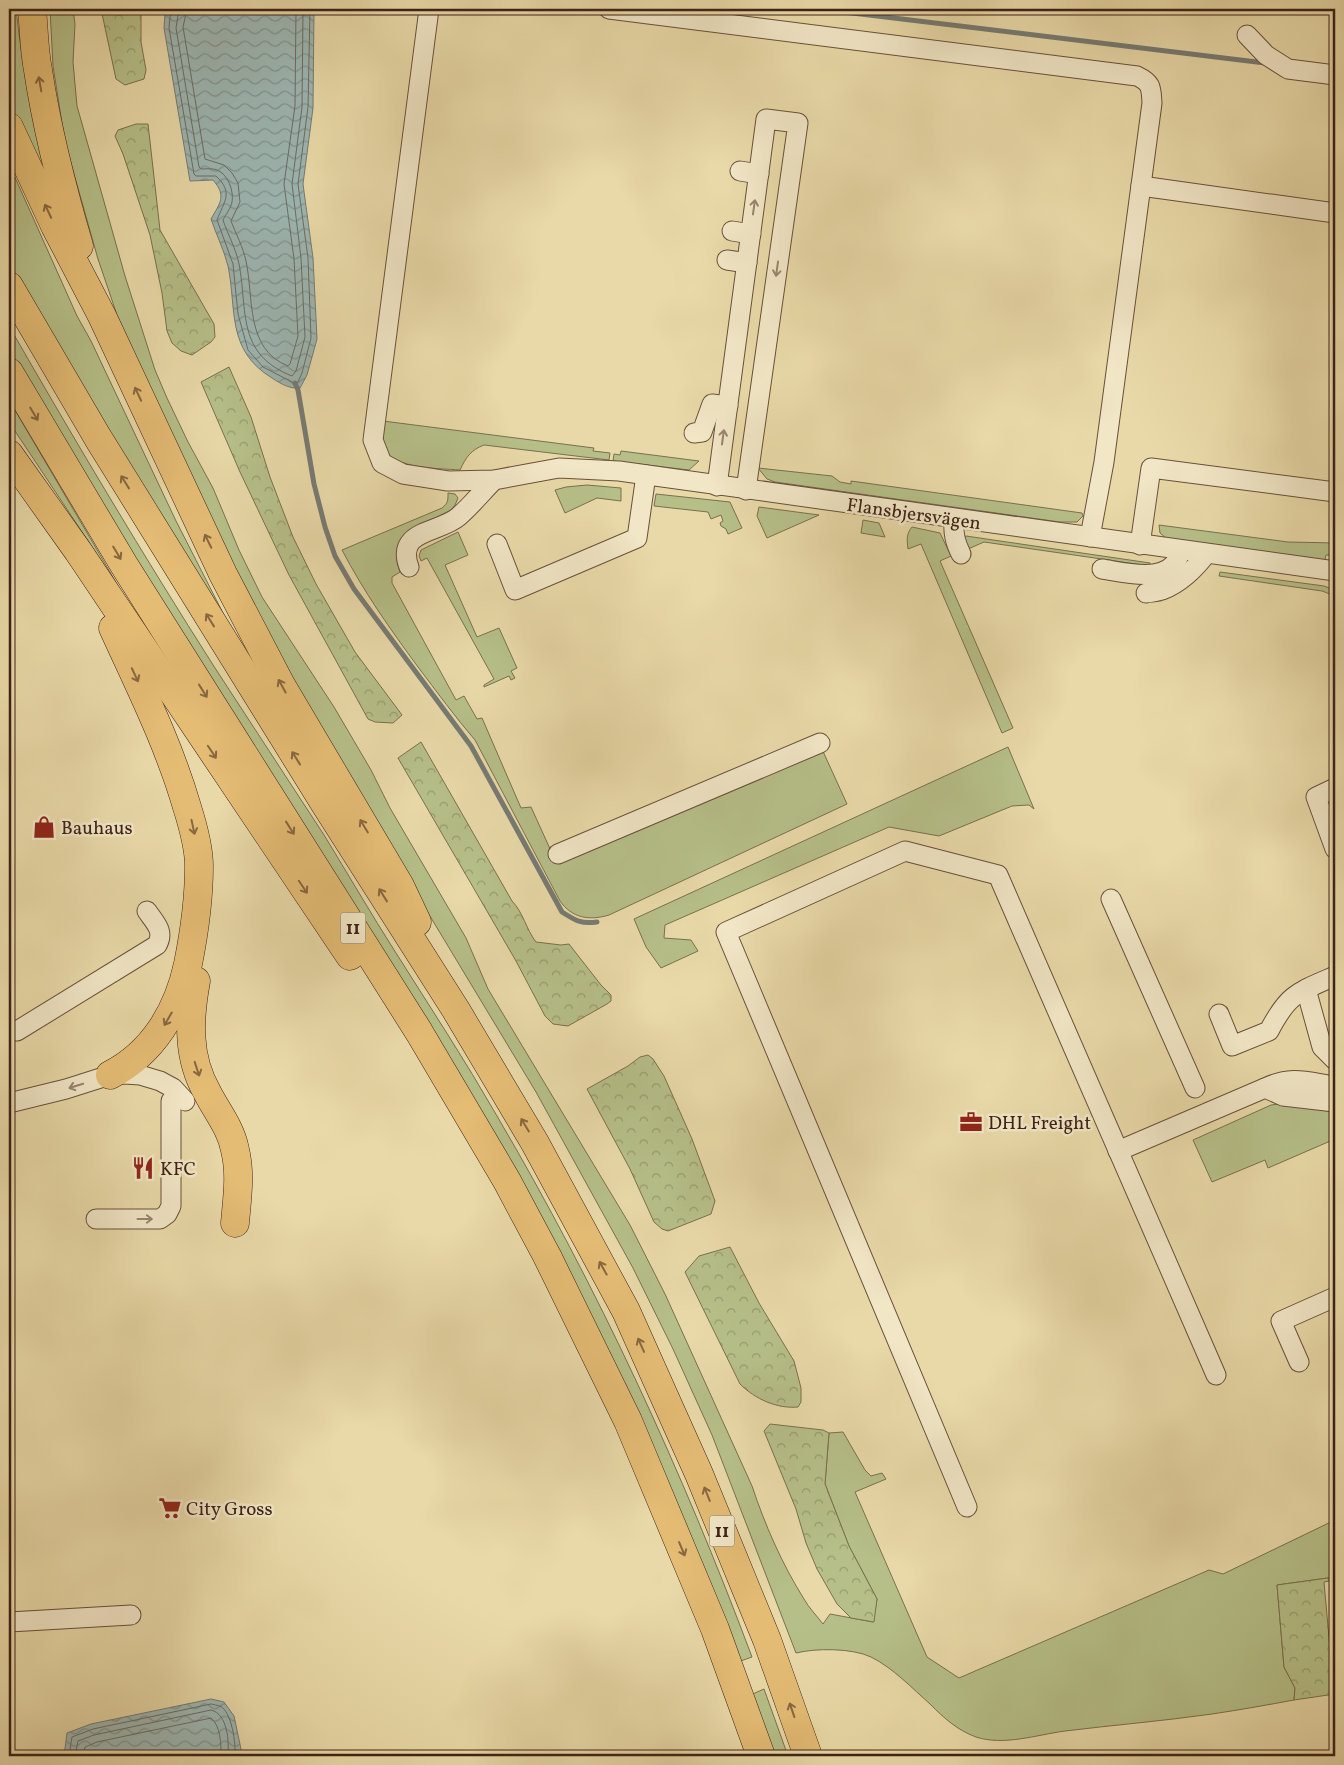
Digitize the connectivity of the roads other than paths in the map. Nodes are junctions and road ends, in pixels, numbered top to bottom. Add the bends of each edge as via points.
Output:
1 (32, 9) edge
2 (429, 9) edge
3 (609, 9) edge
4 (1247, 35) dead end
5 (1335, 75) edge
6 (9, 127) edge
7 (740, 171) dead end
8 (759, 174) junction
9 (1141, 186) junction
10 (1335, 212) edge
11 (732, 231) dead end
12 (751, 234) junction
13 (727, 260) dead end
14 (747, 263) junction
15 (9, 286) edge
16 (102, 316) junction
17 (9, 372) edge
18 (728, 406) junction
19 (694, 433) dead end
20 (9, 454) edge
21 (9, 467) edge
22 (646, 475) junction
23 (494, 480) junction
24 (717, 486) junction
25 (746, 490) junction
26 (1335, 492) edge
27 (954, 519) junction
28 (1090, 537) junction
29 (497, 544) dead end
30 (1140, 545) junction
31 (1181, 550) junction
32 (78, 551) junction
33 (961, 554) dead end
34 (1206, 554) junction
35 (409, 567) dead end
36 (1102, 569) dead end
37 (1335, 572) edge
38 (1146, 593) dead end
39 (820, 743) dead end
40 (1335, 776) edge
41 (1312, 786) dead end
42 (1335, 788) edge
43 (1335, 849) edge
44 (558, 854) dead end
45 (199, 866) junction
46 (1111, 899) dead end
47 (147, 911) dead end
48 (1335, 976) edge
49 (1306, 989) junction
50 (456, 1010) junction
51 (1219, 1014) dead end
52 (17, 1030) dead end
53 (1335, 1060) edge
54 (110, 1074) junction
55 (1335, 1086) edge
56 (1195, 1088) dead end
57 (1265, 1088) junction
58 (1335, 1102) edge
59 (9, 1103) edge
60 (1118, 1151) junction
61 (96, 1219) dead end
62 (235, 1223) dead end
63 (1335, 1297) edge
64 (1299, 1362) dead end
65 (1216, 1375) dead end
66 (663, 1504) junction
67 (967, 1507) dead end
68 (131, 1615) dead end
69 (9, 1622) edge
70 (761, 1756) edge
71 (808, 1756) edge

16 -> 1 highway via 70,214 49,132 37,69
2 - 23 street, Flansbjersvägen via 372,440 382,463 403,474 448,481
3 - 9 street via 1137,76 1146,80 1151,88 1152,103
4 - 5 street via 1266,55 1288,69
16 -> 6 highway
7 - 8 street
12 -> 8 street
8 -> 25 street via 766,119 798,123 796,181 776,332
9 - 10 street
9 - 28 street via 1104,462
11 - 12 street
12 - 14 street
13 - 14 street
14 - 18 street
50 -> 15 highway, 11 via 98,438
50 -> 16 highway via 400,886 281,685 223,574
17 -> 66 highway, 11 via 134,581 463,1105 583,1326
18 - 19 street via 712,404 702,432
24 -> 18 street
20 - 32 highway
21 - 32 highway
22 - 23 street, Flansbjersvägen via 559,468
22 - 24 street, Flansbjersvägen
22 - 29 street via 637,538 515,590
23 - 35 street via 457,518 409,542 406,550
24 - 25 street, Flansbjersvägen
25 - 27 street, Flansbjersvägen
26 - 30 street via 1151,468
27 - 28 street, Flansbjersvägen
27 - 33 street via 954,542
28 - 30 street, Flansbjersvägen
30 - 31 street, Flansbjersvägen
31 - 34 street, Flansbjersvägen
31 - 36 street via 1174,564 1165,572 1153,575
32 -> 45 highway via 174,764 191,819
32 -> 66 highway via 406,1038 537,1266
34 - 37 street, Flansbjersvägen
34 - 38 street via 1180,580 1162,590
39 - 44 street
40 - 41 street
42 - 43 street via 1316,797
45 -> 54 highway via 193,938 185,978 176,1002 151,1044 130,1063
45 -> 62 highway via 206,898 205,931 192,1000 191,1042 200,1079 225,1123 235,1149 238,1173
46 - 56 street
47 - 52 street via 160,931 157,946
48 - 49 street
49 - 51 street via 1296,993 1279,1010 1269,1031 1232,1046
49 - 53 street via 1322,1047
71 -> 50 highway, 11 via 767,1640 699,1474 626,1311 535,1143
54 -> 59 street
61 -> 54 street via 160,1218 167,1214 170,1206 178,1101 173,1088 140,1076
55 - 57 street via 1289,1079
57 - 58 street via 1283,1096
57 - 60 street
60 - 65 street
60 - 67 street via 998,875 905,850 726,932
63 - 64 street via 1281,1321
66 -> 70 highway, 11 via 715,1629
68 - 69 street

